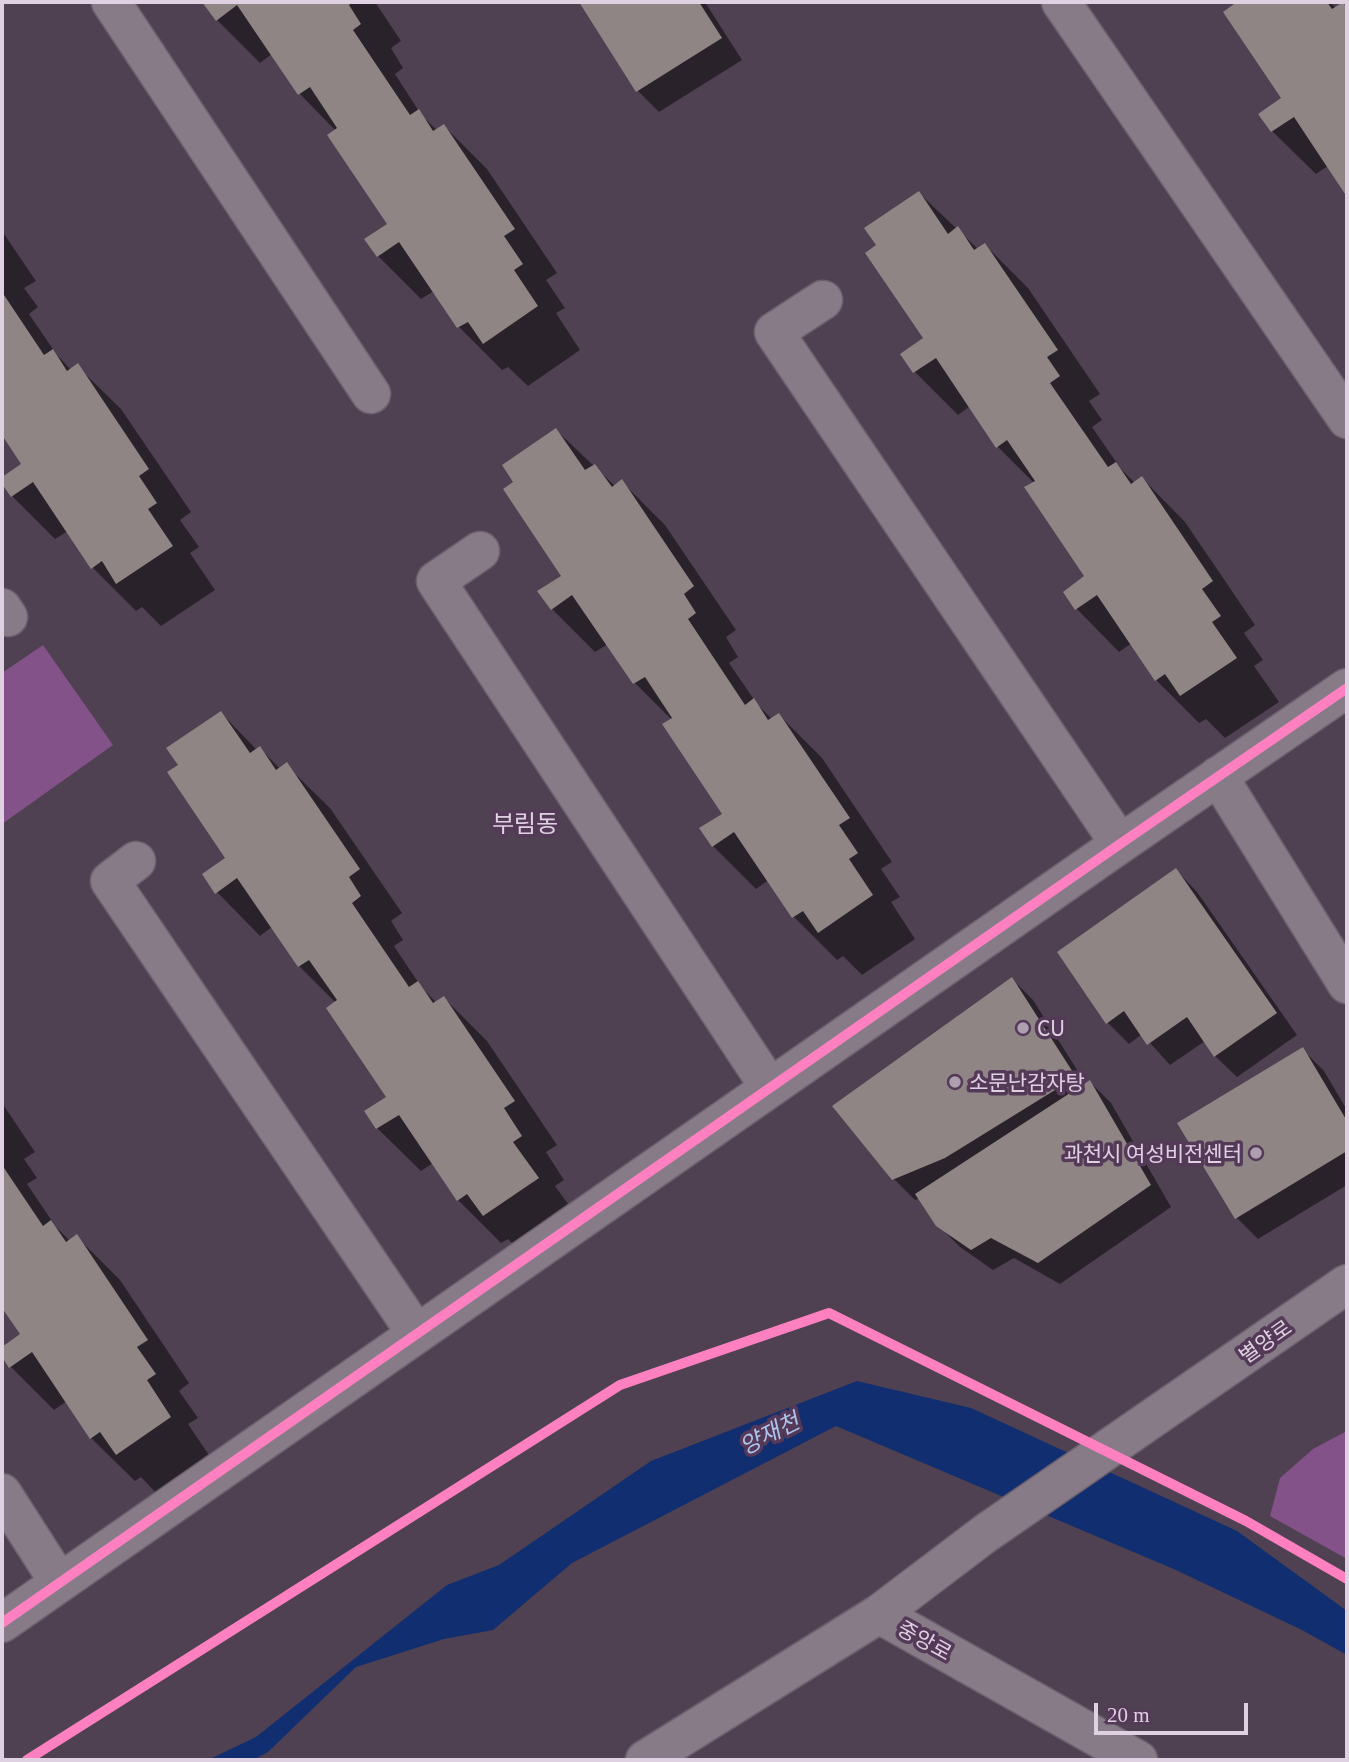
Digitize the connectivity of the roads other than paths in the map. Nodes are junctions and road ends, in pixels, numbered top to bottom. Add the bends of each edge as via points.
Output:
1 (111, 2) edge
2 (1077, 7) edge
3 (823, 300) dead end
4 (371, 394) dead end
5 (1347, 419) edge
6 (480, 551) dead end
7 (1347, 688) edge
8 (1218, 776) junction
9 (1120, 844) junction
10 (136, 861) dead end
11 (1347, 984) edge
12 (770, 1088) junction
13 (1347, 1284) edge
14 (416, 1333) junction
15 (2, 1493) edge
16 (59, 1582) junction
17 (879, 1614) junction
18 (2, 1623) edge
19 (645, 1760) edge
20 (1138, 1760) edge

1 - 4 street
2 - 5 street
3 - 9 street via 774,332
6 - 12 street via 436,580
7 - 8 street
8 - 9 street
8 - 11 street
9 - 12 street
10 - 14 street via 110,881
12 - 14 street
13 - 17 street, 별양로 via 986,1533
14 - 16 street
15 - 16 street
16 - 18 street
17 - 19 street, 중앙로
17 - 20 street, 중앙로

